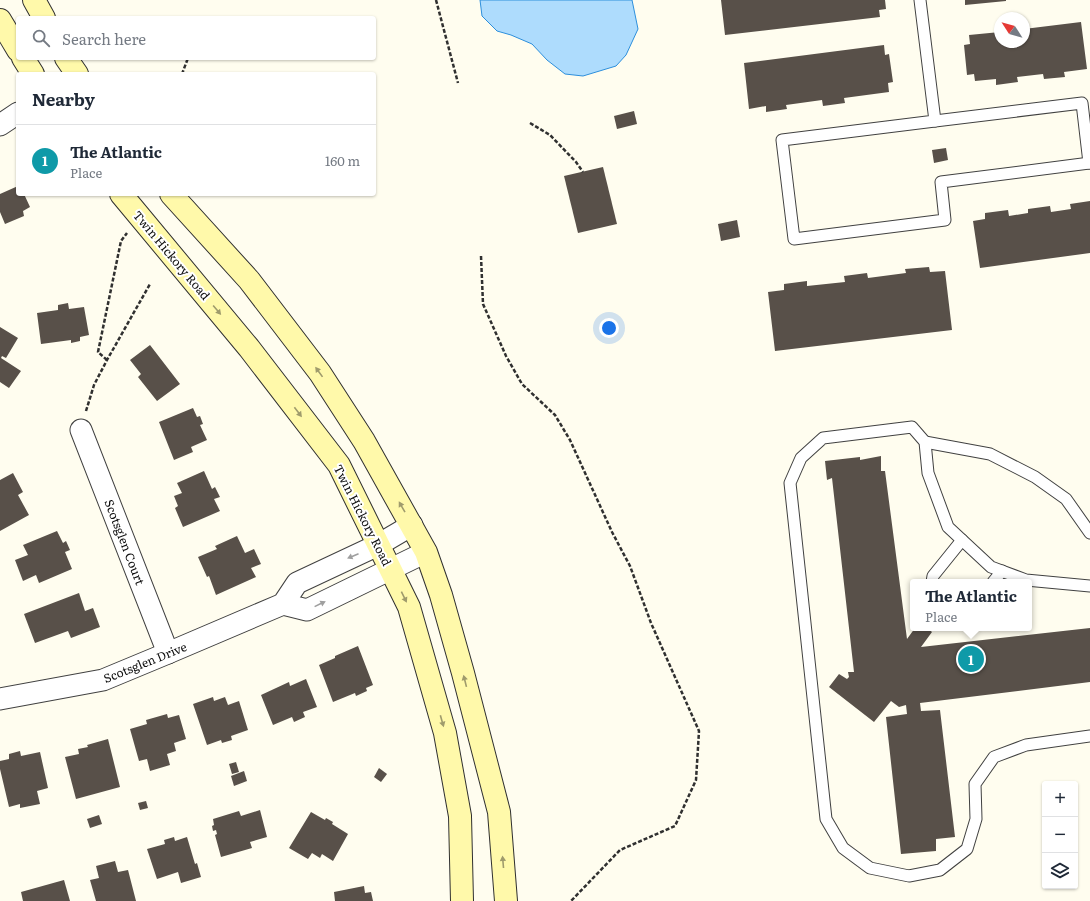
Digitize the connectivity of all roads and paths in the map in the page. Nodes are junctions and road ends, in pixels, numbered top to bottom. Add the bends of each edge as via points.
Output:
1 (34, 0) edge
2 (436, 0) edge
3 (920, 0) edge
4 (43, 16) edge
5 (0, 20) edge
6 (16, 47) edge
7 (24, 60) edge
8 (187, 60) edge
9 (31, 72) edge
10 (183, 72) edge
11 (458, 83) dead end
12 (16, 114) edge
13 (935, 121) junction
14 (530, 123) dead end
15 (0, 125) edge
16 (1090, 163) edge
17 (583, 172) dead end
18 (123, 196) edge
19 (173, 196) edge
20 (128, 232) dead end
21 (481, 256) dead end
22 (150, 284) dead end
23 (107, 360) junction
24 (81, 430) joint
25 (925, 442) junction
26 (412, 525) junction
27 (1090, 533) edge
28 (962, 540) junction
29 (378, 545) junction
30 (426, 552) junction
31 (391, 570) junction
32 (1002, 571) junction
33 (932, 579) edge
34 (995, 579) edge
35 (1023, 579) edge
36 (1032, 581) edge
37 (1090, 586) edge
38 (283, 604) junction
39 (168, 653) junction
40 (0, 699) edge
41 (1090, 736) edge
42 (462, 901) edge
43 (506, 901) edge
44 (571, 901) edge

1 - 4 main road
2 - 11 path
3 - 13 lane
5 - 6 main road
7 - 9 main road
8 - 10 path
12 - 15 street
13 - 16 lane via 1082,103
13 - 16 lane via 782,140 794,238 945,220 941,182
14 - 17 path via 550,136
18 -> 29 main road, Twin Hickory Road via 249,348 339,465
26 -> 19 main road via 364,441 320,373 249,280
20 - 23 path via 121,241 98,352
21 - 44 path via 483,304 506,356 522,384 555,415 570,440 630,566 651,623 699,731 696,780 675,826 620,850
22 - 23 path
23 - 24 path via 94,385
24 - 39 street, Scotsglen Court
25 - 27 lane via 990,454 1036,476 1066,499
25 - 28 lane via 928,473 948,527
25 - 41 lane via 912,427 823,438 801,458 790,483 826,819 843,848 870,868 909,876 940,870 967,849 976,820 975,784 994,757 1026,745
26 - 29 street
26 - 30 main road
28 - 32 lane via 991,567
28 - 33 lane
29 - 31 main road, Twin Hickory Road
29 -> 38 street via 297,583
30 - 31 street
43 -> 30 main road via 499,812 463,673
38 -> 31 street via 307,610
31 -> 42 main road, Twin Hickory Road via 409,607 445,732 460,816
32 - 34 lane
32 - 35 lane
36 - 37 lane
38 - 39 street, Scotsglen Drive
39 - 40 street, Scotsglen Drive via 103,680

